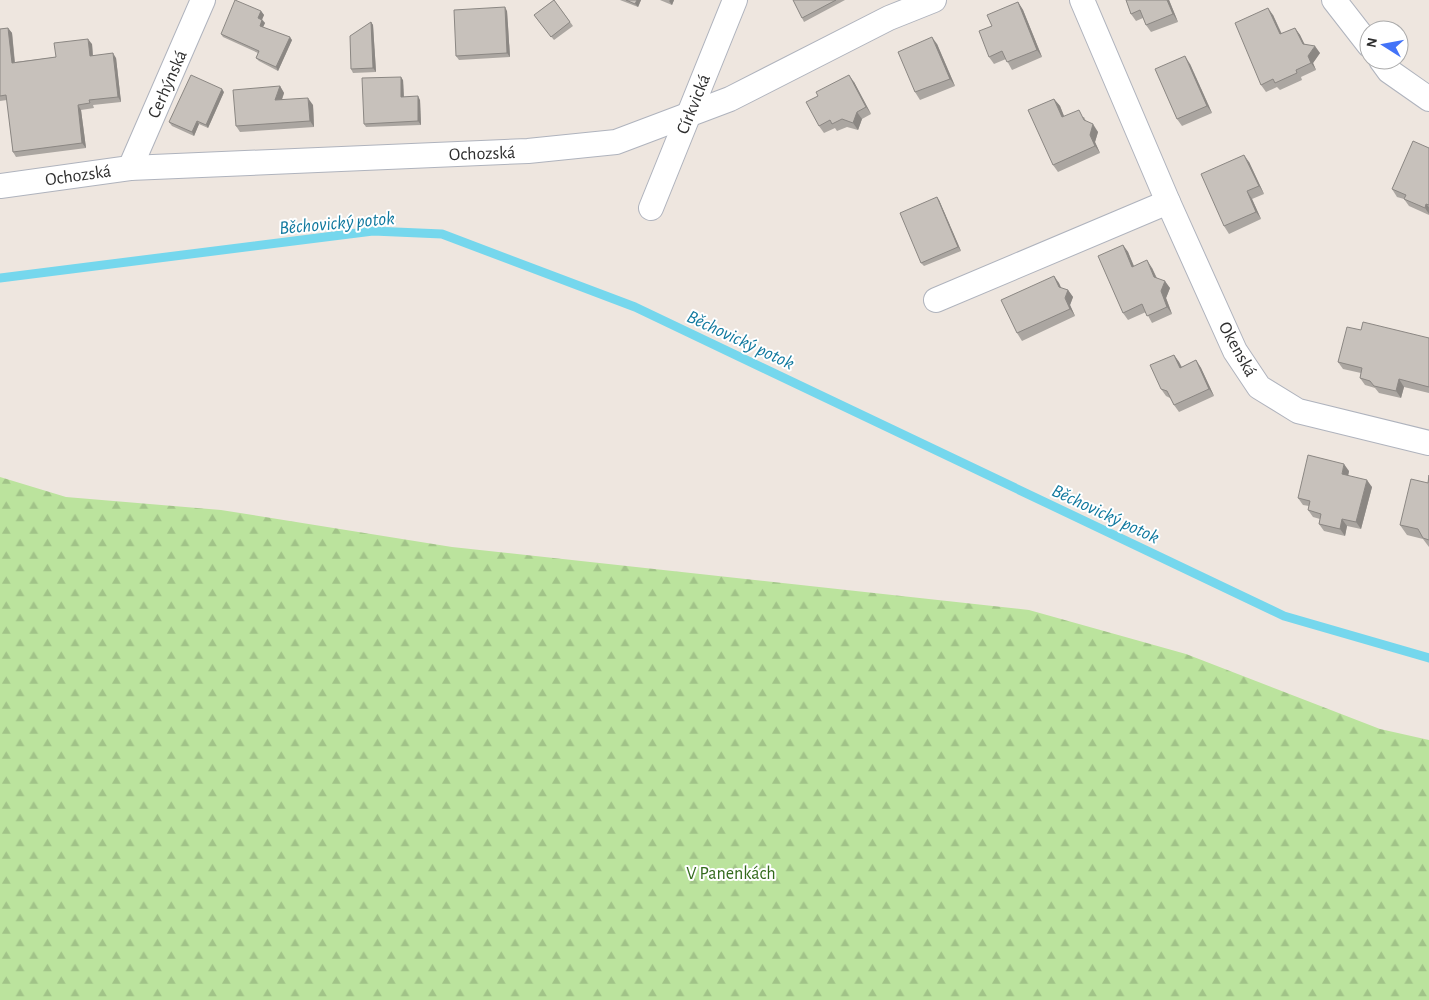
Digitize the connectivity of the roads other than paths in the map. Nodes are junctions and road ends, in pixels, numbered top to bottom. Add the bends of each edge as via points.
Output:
1 (204, 0) edge
2 (735, 0) edge
3 (934, 0) edge
4 (1082, 0) edge
5 (1334, 0) edge
6 (1359, 32) edge
7 (1389, 70) edge
8 (1429, 99) edge
9 (689, 114) junction
10 (130, 168) junction
11 (0, 186) edge
12 (1168, 202) junction
13 (651, 208) dead end
14 (936, 300) dead end
15 (1429, 443) edge

1 - 10 street, Cerhýnská
2 - 9 street, Církvická
3 - 9 street, Ochozská via 889,18 730,99
4 - 12 street, Okenská
5 - 6 street
7 - 8 street
9 - 10 street, Ochozská via 616,142 528,151
9 - 13 street, Církvická
10 - 11 street, Ochozská
12 - 14 street
12 - 15 street, Okenská via 1235,351 1259,387 1298,411

